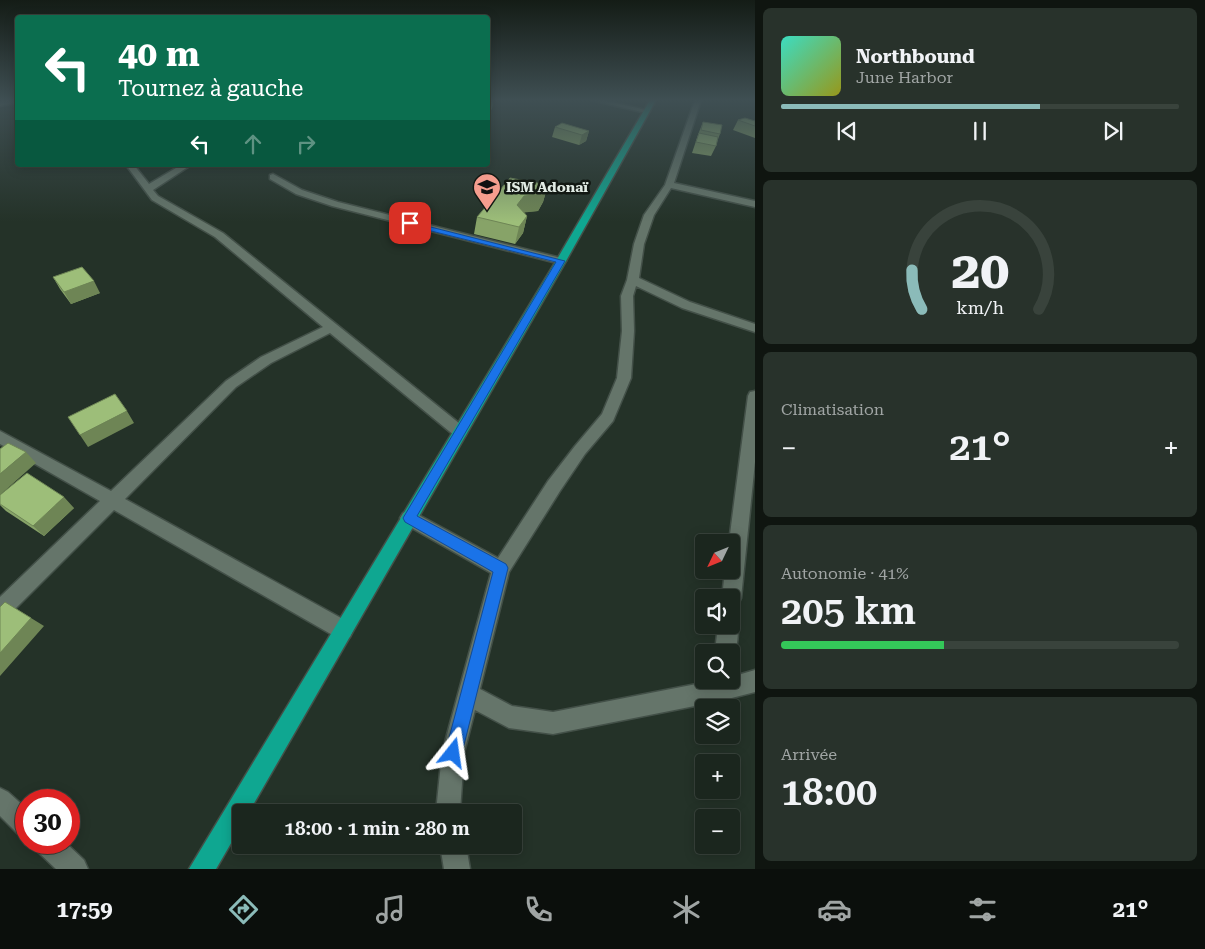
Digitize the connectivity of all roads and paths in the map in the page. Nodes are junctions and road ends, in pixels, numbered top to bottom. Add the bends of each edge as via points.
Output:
1 (630, 141) edge
2 (684, 141) edge
3 (132, 167) edge
4 (184, 167) edge
5 (273, 178) dead end
6 (669, 185) junction
7 (148, 189) junction
8 (755, 204) edge
9 (561, 261) junction
10 (633, 280) junction
11 (332, 327) junction
12 (755, 328) edge
13 (755, 396) edge
14 (460, 432) junction
15 (0, 436) edge
16 (114, 501) junction
17 (409, 518) junction
18 (501, 568) junction
19 (732, 589) edge
20 (0, 610) edge
21 (343, 630) junction
22 (755, 681) edge
23 (740, 683) edge
24 (703, 689) edge
25 (469, 694) junction
26 (0, 800) edge
27 (449, 804) edge
28 (15, 814) edge
29 (59, 854) edge
30 (454, 854) edge
31 (75, 869) edge
32 (202, 869) edge
33 (457, 869) edge

1 - 9 highway
2 - 6 street
3 - 7 street
4 - 7 street
5 - 9 street via 299,192 335,204
6 - 8 street
6 - 10 street via 649,215 638,244
7 - 11 street via 155,198 219,235
9 - 14 highway
10 - 12 street via 686,305
10 - 18 street via 627,296 624,378 608,417 554,486
11 - 14 street
11 - 16 street via 266,360 231,384
13 - 19 street
14 - 17 highway
15 - 16 street
16 - 20 street
16 - 21 street
17 - 18 street
17 - 21 highway
18 - 25 street
21 - 32 highway
22 - 23 street
24 - 25 street via 553,723 510,717
25 - 27 street via 453,753
26 - 28 street
29 - 31 street
30 - 33 street

